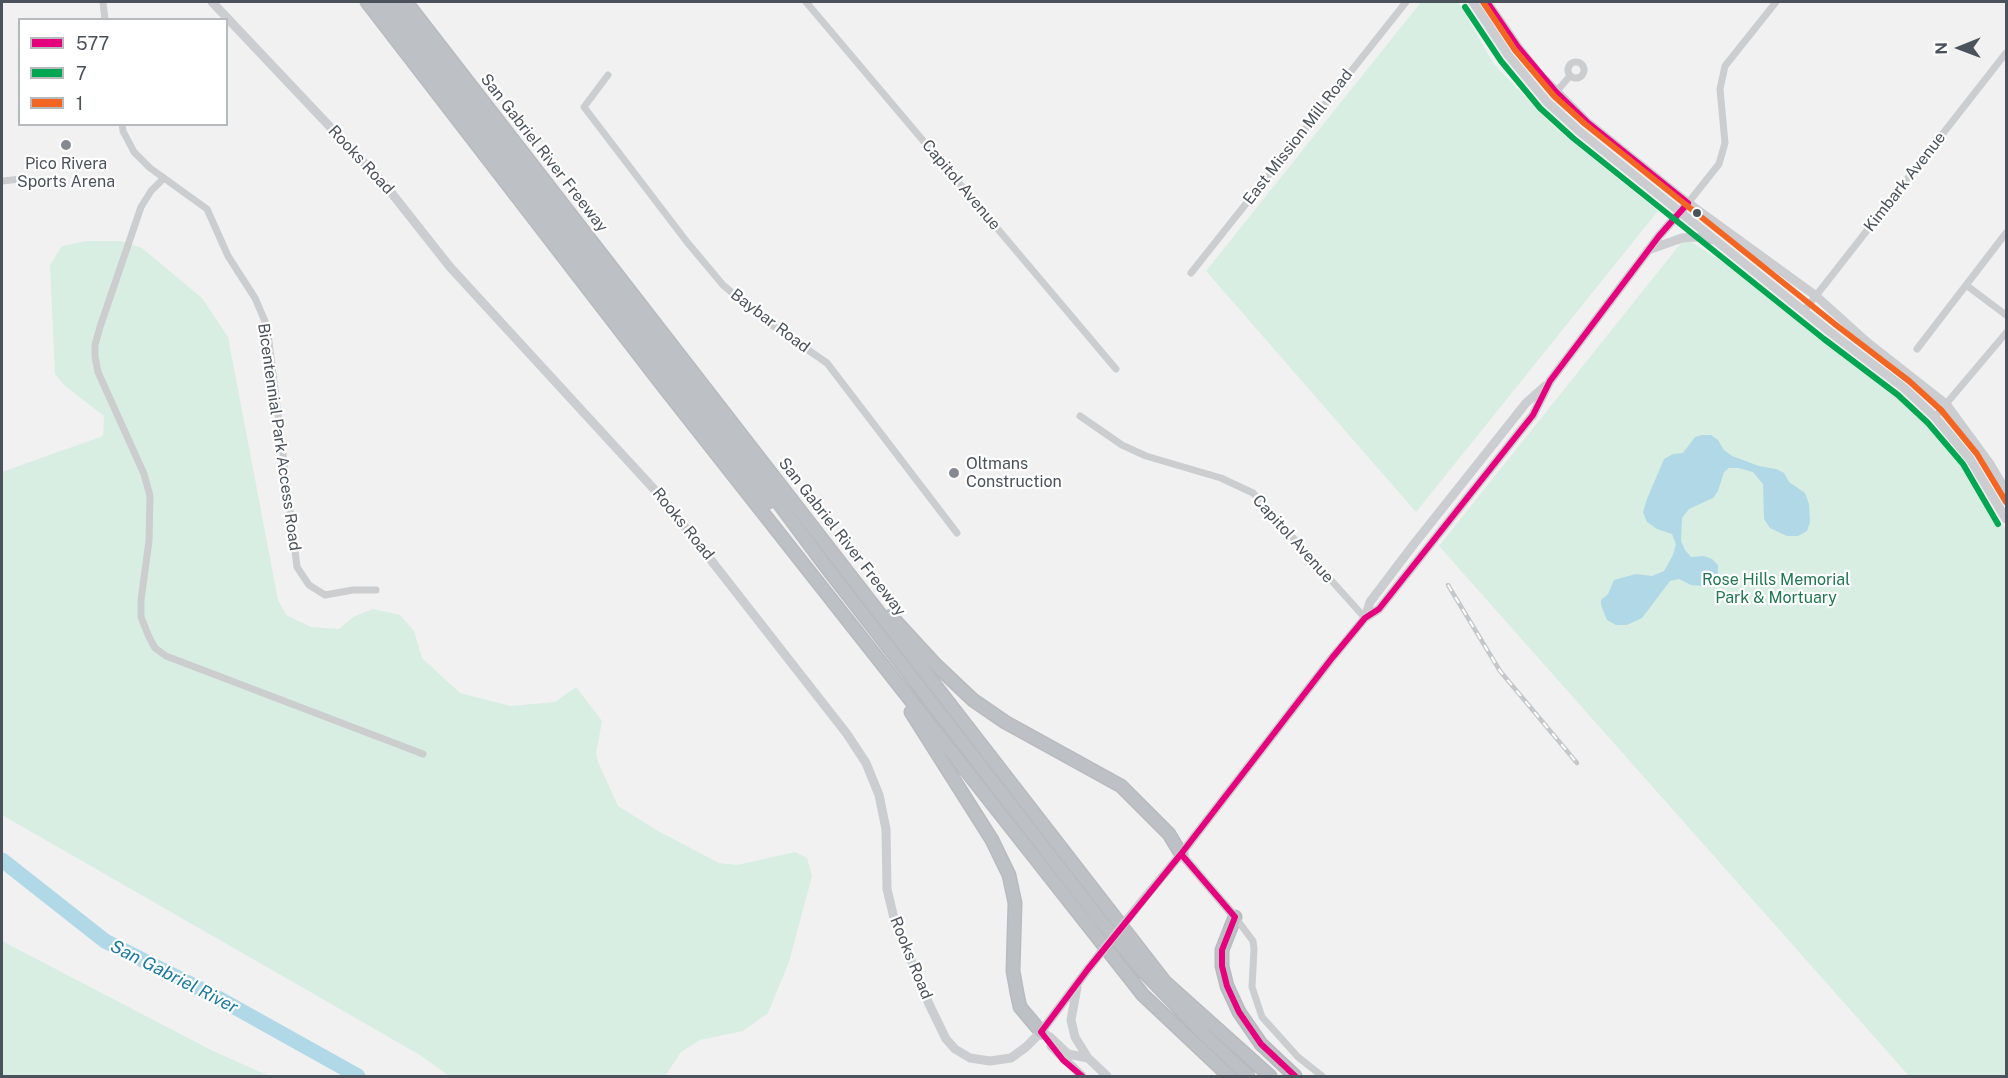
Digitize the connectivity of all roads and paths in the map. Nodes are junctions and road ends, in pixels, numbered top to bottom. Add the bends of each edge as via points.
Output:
1 (103, 2) edge
2 (212, 2) edge
3 (367, 2) edge
4 (380, 2) edge
5 (394, 2) edge
6 (406, 2) edge
7 (806, 2) edge
8 (1406, 2) edge
9 (1473, 2) edge
10 (1487, 2) edge
11 (1776, 2) edge
12 (105, 18) edge
13 (227, 18) edge
14 (228, 19) edge
15 (2007, 53) edge
16 (608, 75) dead end
17 (1568, 79) dead end
18 (1556, 92) junction
19 (1547, 102) junction
20 (122, 126) edge
21 (1611, 141) junction
22 (164, 178) junction
23 (21, 179) dead end
24 (2, 181) edge
25 (1688, 203) junction
26 (1679, 213) junction
27 (2007, 233) edge
28 (1715, 241) junction
29 (1648, 250) junction
30 (1191, 273) dead end
31 (1966, 285) junction
32 (1816, 296) junction
33 (1804, 310) junction
34 (2007, 315) edge
35 (2007, 333) edge
36 (1917, 349) dead end
37 (1116, 369) dead end
38 (1550, 381) junction
39 (1946, 404) junction
40 (1080, 416) dead end
41 (1935, 417) junction
42 (2007, 491) edge
43 (2007, 519) edge
44 (957, 534) dead end
45 (835, 556) junction
46 (376, 590) dead end
47 (1365, 618) junction
48 (870, 648) junction
49 (423, 754) dead end
50 (957, 760) junction
51 (1181, 854) junction
52 (1235, 917) junction
53 (1078, 982) junction
54 (1041, 1032) junction
55 (1088, 1058) junction
56 (1082, 1077) edge
57 (1107, 1077) edge
58 (1229, 1077) edge
59 (1248, 1077) edge
60 (1270, 1077) edge
61 (1295, 1077) edge
62 (1322, 1077) edge

1 - 12 street
2 - 13 main road, Rooks Road
3 - 48 highway
4 - 50 highway via 952,738
5 - 59 highway via 1100,920 1144,972
6 - 45 highway, San Gabriel River Freeway
7 - 37 street, Capitol Avenue
8 - 30 street, East Mission Mill Road
9 - 19 main road via 1508,55
10 - 18 main road
11 - 25 street via 1725,66 1719,90 1725,143 1719,165
14 - 54 main road, Rooks Road via 386,186 450,267 664,500 847,734 866,763 879,795 894,918 946,1040 970,1058 990,1061 1011,1058
15 - 32 street, Kimbark Avenue
16 - 44 street, Baybar Road via 584,106 687,242 723,285 827,363
17 - 18 street
18 - 21 main road
19 - 21 main road via 1597,141
19 - 26 main road
20 - 22 street, Bicentennial Park Access Road via 134,152
21 - 25 main road
22 - 46 street, Bicentennial Park Access Road via 207,209 267,326 297,567 309,585 325,595
22 - 49 street via 141,207 100,327 94,357 150,496 141,600 141,616 149,637 166,656
23 - 24 street
25 - 26 main road
25 - 32 main road
26 - 28 main road
26 - 29 main road
27 - 31 street
28 - 29 main road via 1682,238
28 - 33 main road
29 - 38 main road
31 - 34 street
31 - 36 street
32 - 33 street, Kimbark Avenue
32 - 39 main road
33 - 41 main road
35 - 39 street
38 - 47 main road via 1526,403 1414,544 1370,602
38 - 47 main road via 1533,416 1379,609
39 - 41 street
39 - 42 main road
40 - 47 street, Capitol Avenue via 1122,445 1146,456 1221,478 1253,493
41 - 43 main road via 1970,459
45 - 51 highway via 973,700 1121,786 1169,834
45 - 60 highway, San Gabriel River Freeway via 1165,982
47 - 51 main road, Rooks Road
48 - 50 highway
48 - 54 highway via 992,840 1009,875 1015,903 1013,971 1017,993 1020,1007
50 - 58 highway via 1143,995
51 - 52 main road
51 - 53 main road, Rooks Road, bridge
52 - 61 highway via 1222,950 1227,986 1239,1012 1262,1044
52 - 62 street via 1252,941 1252,987 1262,1017
53 - 54 main road, Rooks Road
53 - 55 main road via 1071,1020 1074,1037
54 - 55 main road via 1068,1054
54 - 56 main road
55 - 57 main road

